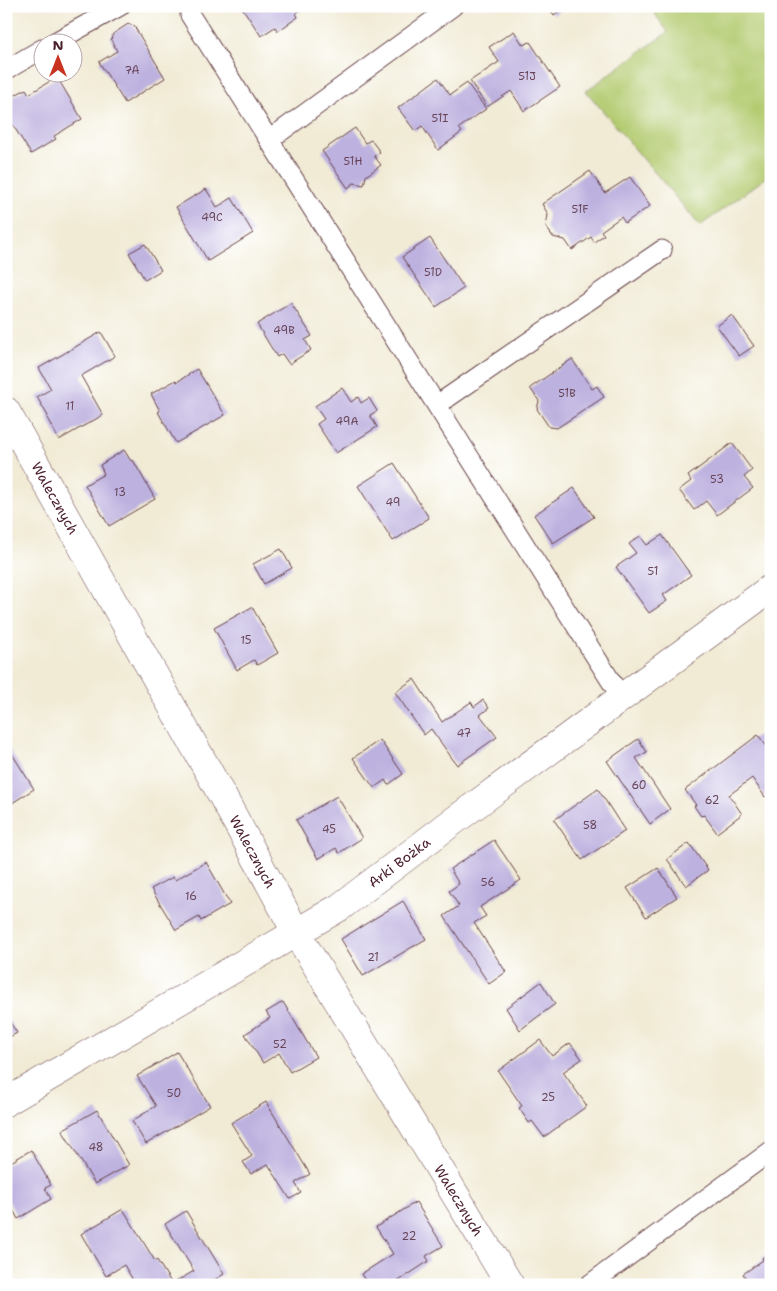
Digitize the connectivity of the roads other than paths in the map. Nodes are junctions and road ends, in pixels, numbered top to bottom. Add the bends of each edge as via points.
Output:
1 (120, 6) edge
2 (453, 6) edge
3 (190, 15) dead end
4 (73, 32) edge
5 (32, 55) edge
6 (6, 70) edge
7 (269, 140) junction
8 (662, 250) dead end
9 (437, 405) junction
10 (6, 411) edge
11 (771, 588) edge
12 (621, 697) junction
13 (296, 932) junction
14 (6, 1102) edge
15 (771, 1150) edge
16 (506, 1282) edge
17 (589, 1285) edge

1 - 4 lane
2 - 7 lane
3 - 7 lane
5 - 6 lane
7 - 9 lane
8 - 9 lane
9 - 12 lane
10 - 13 street, Walecznych
11 - 12 street, Arki Bożka
12 - 13 street, Arki Bożka via 340,907
13 - 14 street, Arki Bożka
13 - 16 street, Walecznych
15 - 17 lane

